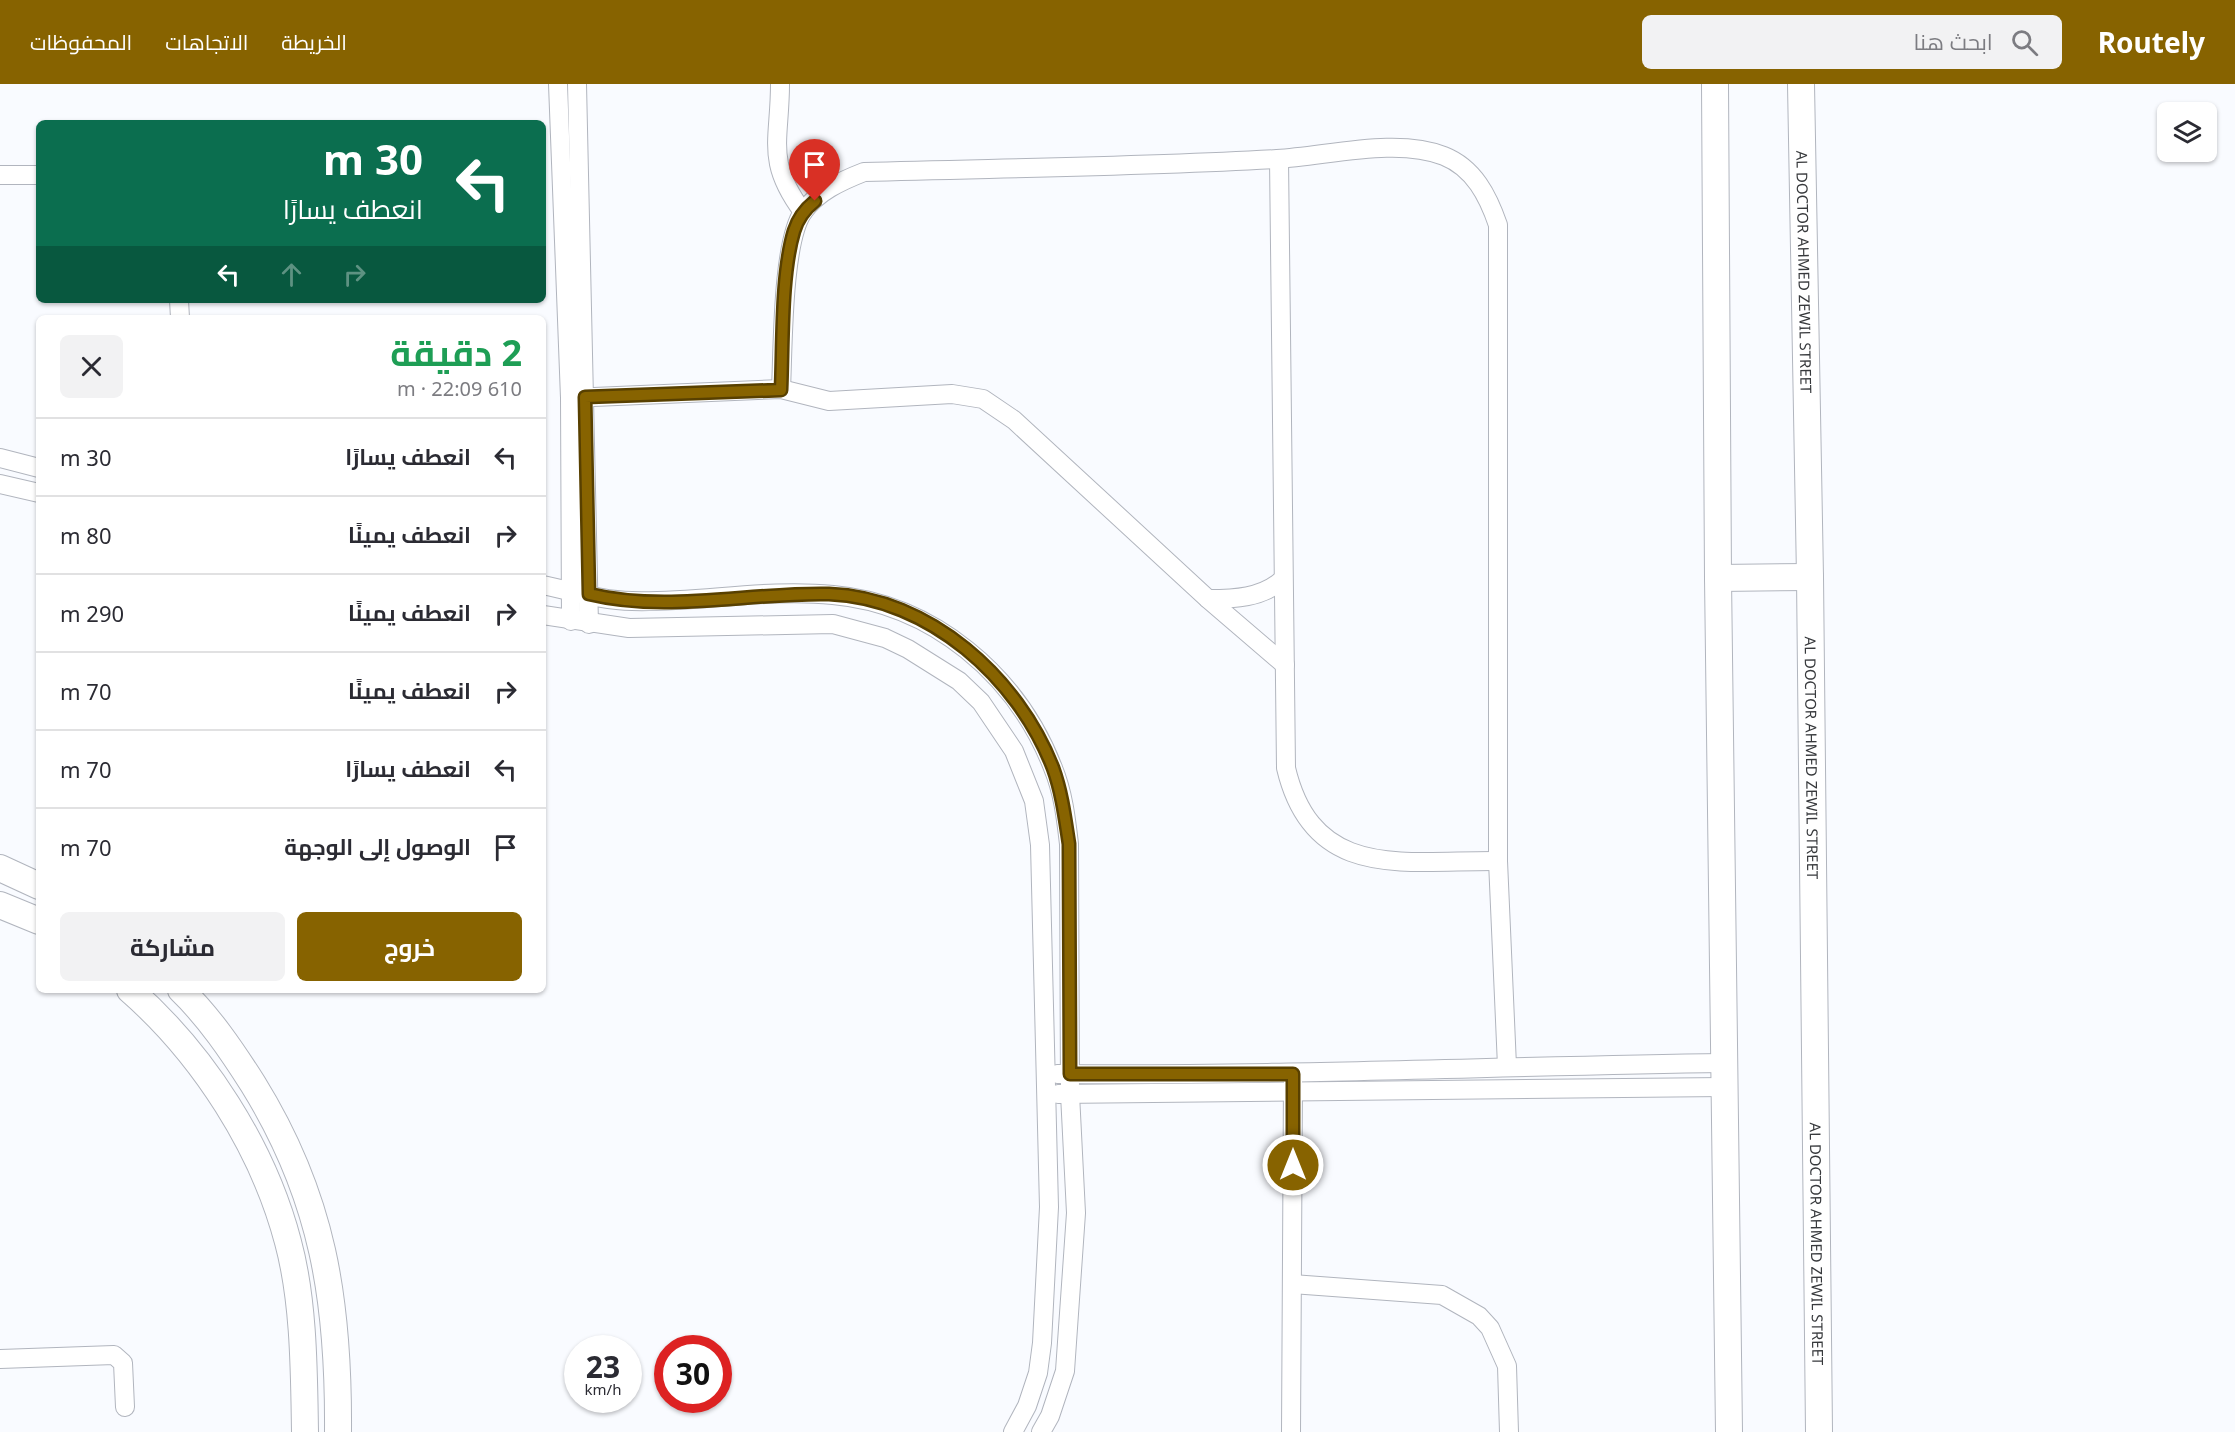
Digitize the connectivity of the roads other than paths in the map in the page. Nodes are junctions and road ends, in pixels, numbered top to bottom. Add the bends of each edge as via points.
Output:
1 (558, 84) edge
2 (577, 84) edge
3 (780, 84) edge
4 (1715, 84) edge
5 (1801, 84) edge
6 (1279, 159) junction
7 (0, 175) edge
8 (36, 175) edge
9 (803, 212) junction
10 (781, 390) junction
11 (578, 397) junction
12 (0, 458) edge
13 (36, 467) edge
14 (0, 484) edge
15 (36, 492) edge
16 (1810, 577) junction
17 (1718, 578) junction
18 (1282, 580) junction
19 (546, 586) edge
20 (580, 593) junction
21 (1208, 599) junction
22 (546, 616) edge
23 (580, 622) junction
24 (1285, 664) junction
25 (1498, 861) junction
26 (0, 868) edge
27 (36, 885) edge
28 (0, 905) edge
29 (36, 920) edge
30 (133, 993) edge
31 (184, 993) edge
32 (1507, 1066) junction
33 (1044, 1074) junction
34 (1070, 1074) junction
35 (1293, 1074) junction
36 (1724, 1075) junction
37 (1293, 1093) junction
38 (1047, 1094) junction
39 (1070, 1094) junction
40 (1292, 1284) junction
41 (0, 1359) edge
42 (125, 1407) dead end
43 (305, 1432) edge
44 (338, 1432) edge
45 (1013, 1432) edge
46 (1041, 1432) edge
47 (1292, 1432) edge
48 (1509, 1432) edge
49 (1729, 1432) edge
50 (1819, 1432) edge

1 - 11 street
2 - 11 street
3 - 9 street via 776,154 787,190
4 - 17 street
5 - 16 street, AL DOCTOR AHMED ZEWIL STREET
6 - 9 street via 864,172 827,189
6 - 18 street
6 - 25 street via 1417,148 1446,156 1470,173 1483,189 1498,225
7 - 8 street
9 - 10 street via 794,229 789,255
10 - 11 street
10 - 21 street via 829,401 952,394 983,399 1014,420
11 - 20 street
12 - 13 street
14 - 15 street
16 - 17 street
16 - 50 street, AL DOCTOR AHMED ZEWIL STREET
17 - 36 street
18 - 21 street via 1257,594
18 - 24 street
19 - 20 street
20 - 23 street
20 - 34 street via 642,601 831,594 878,602 920,618 994,674 1038,735 1064,806 1069,844
21 - 24 street
22 - 23 street
23 - 33 street via 665,628 833,624 885,638 908,649 959,681 981,702 1014,751 1034,801 1041,845
24 - 25 street via 1286,768 1293,797 1308,822 1329,842 1356,855 1385,860
25 - 32 street
26 - 27 street
28 - 29 street
30 - 43 street via 195,1058 233,1115 265,1177 288,1242 300,1322
31 - 44 street via 233,1052 270,1112 293,1155 312,1207 335,1315
32 - 35 street
32 - 36 street
33 - 34 street
33 - 38 street
34 - 35 street
34 - 39 street
35 - 37 street
36 - 37 street
36 - 49 street
37 - 39 street
37 - 40 street
38 - 39 street
38 - 45 street via 1049,1207 1042,1343 1031,1395
39 - 46 street via 1076,1213 1065,1371
40 - 47 street
40 - 48 street via 1442,1295 1479,1316 1490,1328 1507,1366
41 - 42 street via 114,1355 123,1363

